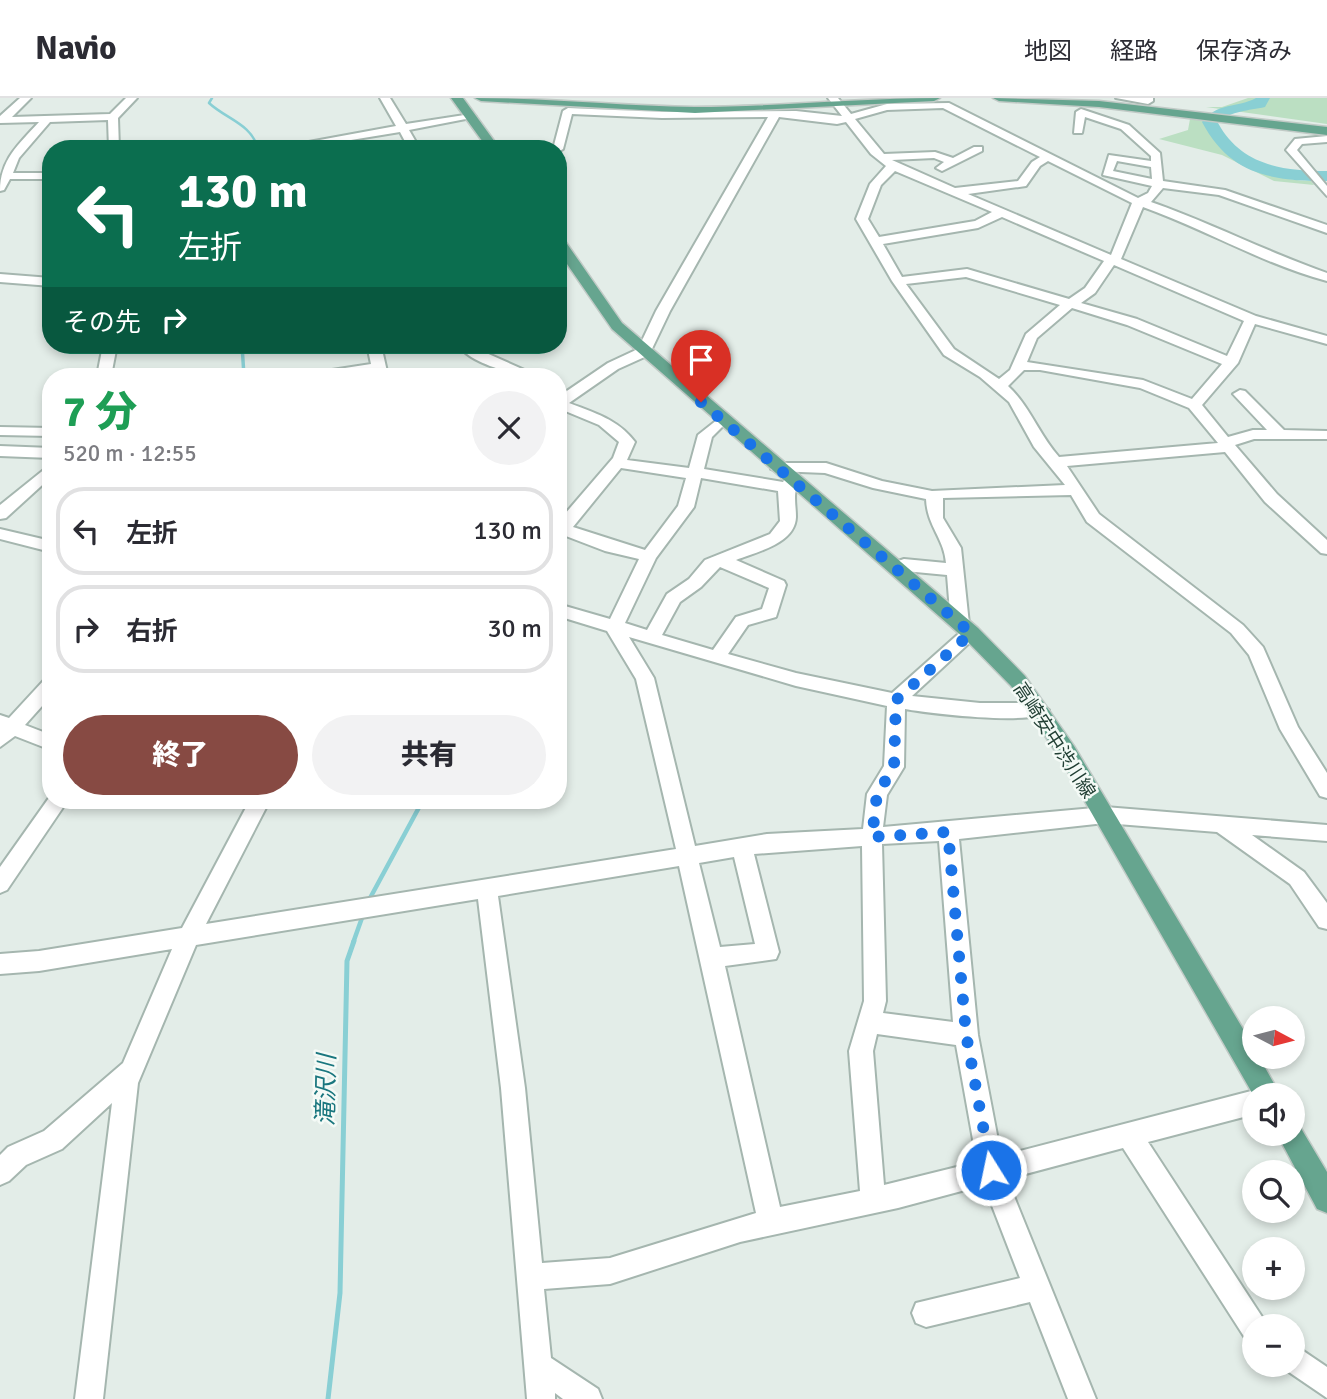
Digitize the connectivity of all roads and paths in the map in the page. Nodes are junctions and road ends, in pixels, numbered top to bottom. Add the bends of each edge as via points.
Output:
1 (26, 98) edge
2 (132, 98) edge
3 (385, 98) edge
4 (457, 98) edge
5 (481, 98) edge
6 (560, 98) edge
7 (858, 98) edge
8 (934, 98) edge
9 (999, 98) edge
10 (1072, 98) edge
11 (1121, 98) edge
12 (1148, 98) edge
13 (835, 101) edge
14 (775, 115) junction
15 (113, 117) junction
16 (471, 117) junction
17 (48, 118) junction
18 (1, 120) edge
19 (850, 120) junction
20 (402, 128) junction
21 (1327, 129) edge
22 (1078, 131) dead end
23 (1327, 139) edge
24 (114, 140) edge
25 (350, 140) edge
26 (409, 140) edge
27 (488, 140) edge
28 (560, 140) edge
29 (978, 149) dead end
30 (1047, 156) junction
31 (886, 161) junction
32 (953, 162) junction
33 (1156, 166) junction
34 (42, 177) edge
35 (923, 179) junction
36 (2, 180) edge
37 (1158, 184) junction
38 (951, 192) junction
39 (1326, 192) edge
40 (1140, 202) junction
41 (1000, 213) junction
42 (1327, 229) edge
43 (877, 241) junction
44 (567, 260) edge
45 (1110, 260) junction
46 (1327, 277) edge
47 (0, 278) edge
48 (42, 281) edge
49 (898, 281) junction
50 (1067, 304) junction
51 (1251, 319) junction
52 (1327, 340) edge
53 (645, 352) junction
54 (476, 354) edge
55 (1231, 363) junction
56 (1020, 366) junction
57 (511, 368) edge
58 (999, 386) junction
59 (1240, 394) dead end
60 (567, 397) edge
61 (1194, 405) junction
62 (567, 406) edge
63 (722, 420) junction
64 (0, 431) edge
65 (42, 432) edge
66 (1280, 434) junction
67 (1327, 435) edge
68 (1226, 445) junction
69 (0, 451) edge
70 (42, 453) edge
71 (1056, 462) junction
72 (617, 463) junction
73 (776, 466) junction
74 (695, 473) junction
75 (42, 477) edge
76 (790, 484) junction
77 (1076, 490) junction
78 (934, 496) junction
79 (0, 514) edge
80 (567, 520) edge
81 (567, 531) edge
82 (0, 534) edge
83 (42, 545) edge
84 (1327, 549) edge
85 (649, 556) junction
86 (722, 561) junction
87 (895, 568) junction
88 (955, 570) junction
89 (567, 613) edge
90 (614, 628) junction
91 (965, 628) junction
92 (651, 639) junction
93 (717, 657) junction
94 (42, 693) edge
95 (896, 700) junction
96 (1040, 710) junction
97 (3, 730) edge
98 (42, 741) edge
99 (1327, 790) edge
100 (52, 809) edge
101 (255, 809) edge
102 (1105, 815) junction
103 (1224, 827) junction
104 (948, 832) junction
105 (1327, 833) edge
106 (872, 837) junction
107 (742, 847) junction
108 (686, 854) junction
109 (0, 884) edge
110 (487, 889) junction
111 (1327, 920) edge
112 (189, 936) junction
113 (710, 958) junction
114 (0, 964) edge
115 (869, 1022) junction
116 (966, 1034) junction
117 (130, 1072) junction
118 (1260, 1083) edge
119 (1242, 1105) edge
120 (1129, 1135) junction
121 (1297, 1146) edge
122 (991, 1170) junction
123 (0, 1172) edge
124 (1327, 1199) edge
125 (873, 1200) junction
126 (771, 1224) junction
127 (531, 1277) junction
128 (1038, 1287) junction
129 (926, 1312) dead end
130 (1246, 1314) edge
131 (538, 1366) junction
132 (1305, 1367) edge
133 (1327, 1384) edge
134 (89, 1399) edge
135 (541, 1399) edge
136 (588, 1399) edge
137 (1082, 1399) edge

1 - 18 street
2 - 15 street
3 - 20 street
4 - 16 main road
5 - 13 main road via 685,110
6 - 13 main road via 696,104
7 - 13 main road
8 - 13 main road
9 - 21 main road
10 - 21 main road
11 - 12 street
13 - 19 street
14 - 19 street
14 - 28 street via 568,111
14 - 53 street via 663,311
15 - 17 street
15 - 24 street
16 - 20 street
16 - 27 main road
17 - 18 street
17 - 36 street via 14,157
19 - 30 street via 887,107 945,105
19 - 31 street
20 - 25 street
20 - 26 street
22 - 33 street via 1082,112 1117,123 1153,150
23 - 39 street via 1310,138 1292,146 1294,157
29 - 32 street
30 - 38 street via 1035,164 1022,184
30 - 40 street
31 - 32 street via 935,155
31 - 35 street
31 - 43 street via 862,219
32 - 35 street
33 - 37 street
33 - 37 street via 1114,157 1107,173
34 - 36 street
35 - 38 street
37 - 40 street via 1153,195
37 - 42 street via 1221,192
38 - 41 street
40 - 45 street via 1119,255
40 - 46 street
41 - 43 street via 978,224
41 - 45 street
43 - 49 street
44 - 53 main road, 高崎安中渋川線 via 617,326
45 - 50 street via 1090,290
45 - 51 street
47 - 48 street
49 - 50 street via 967,273
49 - 58 street via 949,352
50 - 55 street via 1132,322
50 - 56 street via 1031,337
51 - 52 street
51 - 55 street
53 - 60 street via 613,366
53 - 63 main road, 高崎安中渋川線
54 - 57 street
55 - 61 street
56 - 58 street
56 - 61 street via 1143,384
58 - 71 street via 1015,400
59 - 66 street
61 - 68 street
62 - 72 street via 619,431 627,442
63 - 73 main road, 高崎安中渋川線
63 - 74 street via 705,435
64 - 65 street
66 - 67 street
66 - 68 street via 1253,434
68 - 71 street
68 - 84 street via 1290,518
69 - 70 street
71 - 77 street
72 - 74 street
72 - 80 street
73 - 76 main road, 高崎安中渋川線
73 - 78 street via 826,468
74 - 76 street
74 - 85 street via 685,508
75 - 79 street
76 - 86 street via 788,521 776,538
76 - 87 main road, 高崎安中渋川線
77 - 78 street
77 - 99 street via 1107,531 1228,621 1257,652 1289,729
78 - 88 street via 935,518 953,548
81 - 85 street
82 - 83 street
85 - 90 street
86 - 92 street via 673,598
86 - 93 street via 778,585 770,613 742,621
87 - 88 street
87 - 91 main road, 高崎安中渋川線
88 - 91 street
89 - 90 street
90 - 92 street
90 - 108 street via 645,678
91 - 95 street
91 - 96 main road, 高崎安中渋川線
92 - 93 street
93 - 95 street
94 - 97 street
95 - 96 street via 1002,712
95 - 106 street via 894,767 877,794
96 - 102 main road, 高崎安中渋川線
97 - 98 street
100 - 109 street
101 - 112 street
102 - 103 street
102 - 104 street
102 - 118 main road, 高崎安中渋川線
103 - 105 street
103 - 111 street via 1297,878
104 - 106 street
104 - 116 street
106 - 107 street
106 - 115 street via 875,1001
107 - 108 street
107 - 113 street via 768,952
108 - 110 street
108 - 113 street
110 - 112 street
110 - 127 street
112 - 114 street
112 - 117 street
113 - 126 street
115 - 116 street
115 - 125 street via 861,1051
116 - 122 street
117 - 123 street via 53,1140 17,1156
117 - 134 street via 125,1083
119 - 120 street
120 - 122 street
120 - 130 street
121 - 124 main road
122 - 125 street
122 - 128 street
125 - 126 street
126 - 127 street via 740,1229 610,1271
127 - 131 street
128 - 129 street
128 - 137 street
131 - 135 street
131 - 136 street
132 - 133 street

